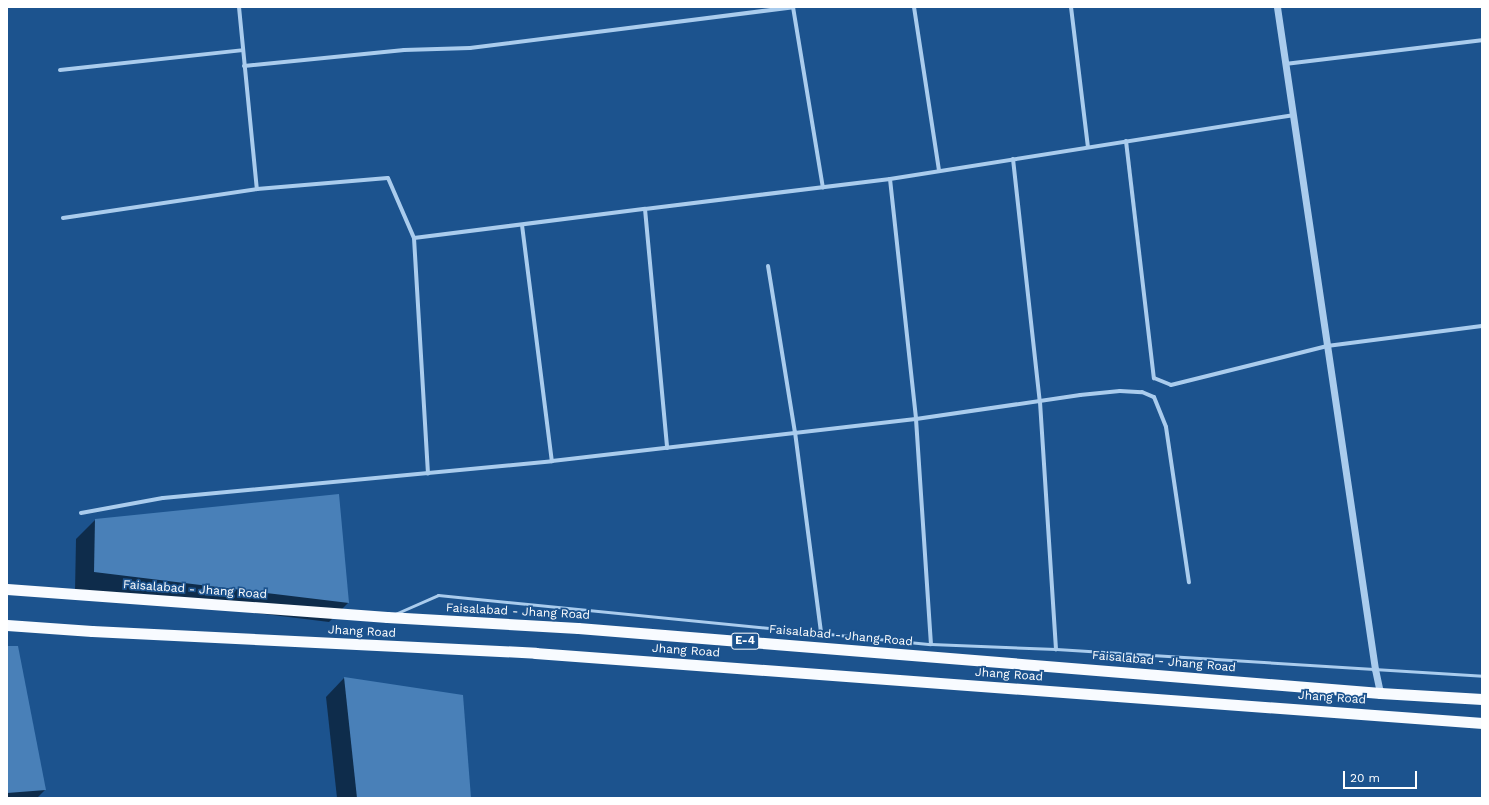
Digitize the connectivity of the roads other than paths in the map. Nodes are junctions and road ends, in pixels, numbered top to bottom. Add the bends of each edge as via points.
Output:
1 (239, 7) edge
2 (914, 7) edge
3 (1071, 7) edge
4 (1277, 7) edge
5 (1482, 40) edge
6 (243, 50) junction
7 (1285, 64) junction
8 (244, 66) junction
9 (60, 70) dead end
10 (1293, 115) junction
11 (1126, 141) junction
12 (1088, 147) junction
13 (1013, 159) junction
14 (939, 171) junction
15 (890, 179) junction
16 (823, 188) junction
17 (257, 189) junction
18 (645, 208) junction
19 (63, 218) dead end
20 (522, 225) junction
21 (414, 238) junction
22 (768, 266) dead end
23 (1482, 326) edge
24 (1327, 346) junction
25 (1040, 402) junction
26 (916, 419) junction
27 (795, 432) junction
28 (668, 448) junction
29 (552, 461) junction
30 (428, 474) junction
31 (82, 513) dead end
32 (1189, 582) dead end
33 (7, 589) edge
34 (387, 617) junction
35 (7, 625) edge
36 (821, 632) junction
37 (931, 644) junction
38 (1056, 649) junction
39 (1375, 669) junction
40 (1482, 676) edge
41 (1380, 693) junction
42 (1482, 700) edge
43 (1482, 723) edge

1 - 6 street
2 - 14 street
3 - 12 street
4 - 7 street
5 - 7 street
6 - 8 street
6 - 9 street
7 - 10 street
8 - 16 street via 404,50 470,48 793,7
8 - 17 street
10 - 11 street
10 - 24 street
11 - 12 street
11 - 24 street via 1154,378 1172,385
12 - 13 street
13 - 14 street
13 - 25 street
14 - 15 street
15 - 16 street
15 - 26 street
16 - 18 street
17 - 19 street
17 - 21 street via 388,178
18 - 20 street
18 - 28 street
20 - 21 street
20 - 29 street
21 - 30 street
22 - 27 street
23 - 24 street
24 - 39 street
25 - 26 street
25 - 32 street via 1120,391 1142,392 1154,397 1166,427
25 - 38 street
26 - 27 street
26 - 37 street
27 - 28 street
27 - 36 street
28 - 29 street
29 - 30 street
30 - 31 street via 163,498
33 - 34 highway, Faisalabad - Jhang Road / E-4
34 - 36 lane via 438,595
34 - 41 highway, Faisalabad - Jhang Road / E-4 via 578,628
35 - 43 highway, Jhang Road / E-4 via 543,654
36 - 37 lane
37 - 38 lane
38 - 39 lane
39 - 40 lane
39 - 41 street
41 - 42 highway, Faisalabad - Jhang Road / E-4

